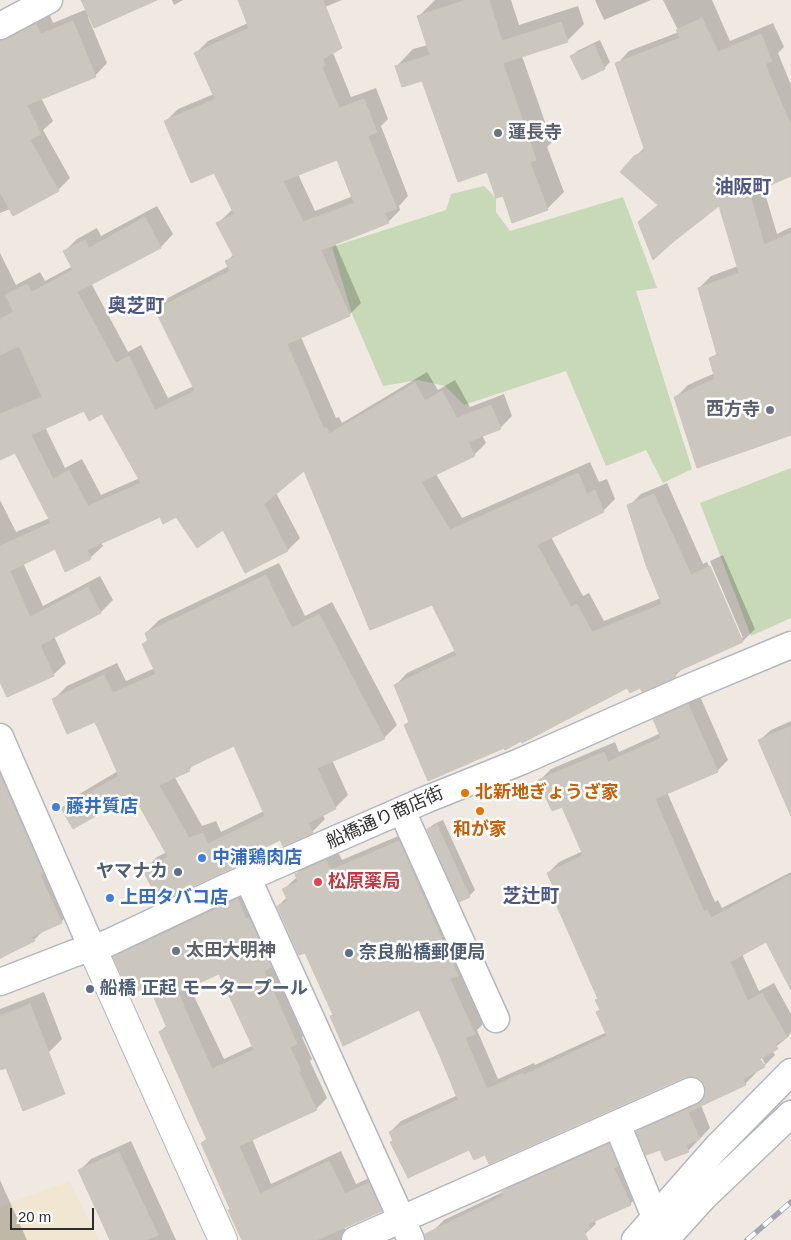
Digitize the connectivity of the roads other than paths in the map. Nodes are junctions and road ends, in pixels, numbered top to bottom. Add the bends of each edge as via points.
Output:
1 (49, 0) edge
2 (0, 26) edge
3 (791, 645) edge
4 (0, 737) edge
5 (402, 811) junction
6 (248, 879) junction
7 (92, 948) junction
8 (0, 982) edge
9 (496, 1019) dead end
10 (791, 1072) edge
11 (691, 1091) dead end
12 (791, 1114) edge
13 (617, 1124) junction
14 (660, 1229) edge
15 (407, 1230) edge
16 (223, 1240) edge
17 (355, 1240) edge
18 (634, 1240) edge

1 - 2 street
3 - 5 street, 船橋通り商店街
4 - 7 street
5 - 6 street, 船橋通り商店街
5 - 9 street
6 - 7 street, 船橋通り商店街
6 - 15 street
7 - 8 street, 船橋通り商店街
7 - 16 street
10 - 14 street via 716,1148
11 - 13 street
12 - 14 street via 704,1197
13 - 14 street
13 - 15 street
14 - 18 street
15 - 17 street

